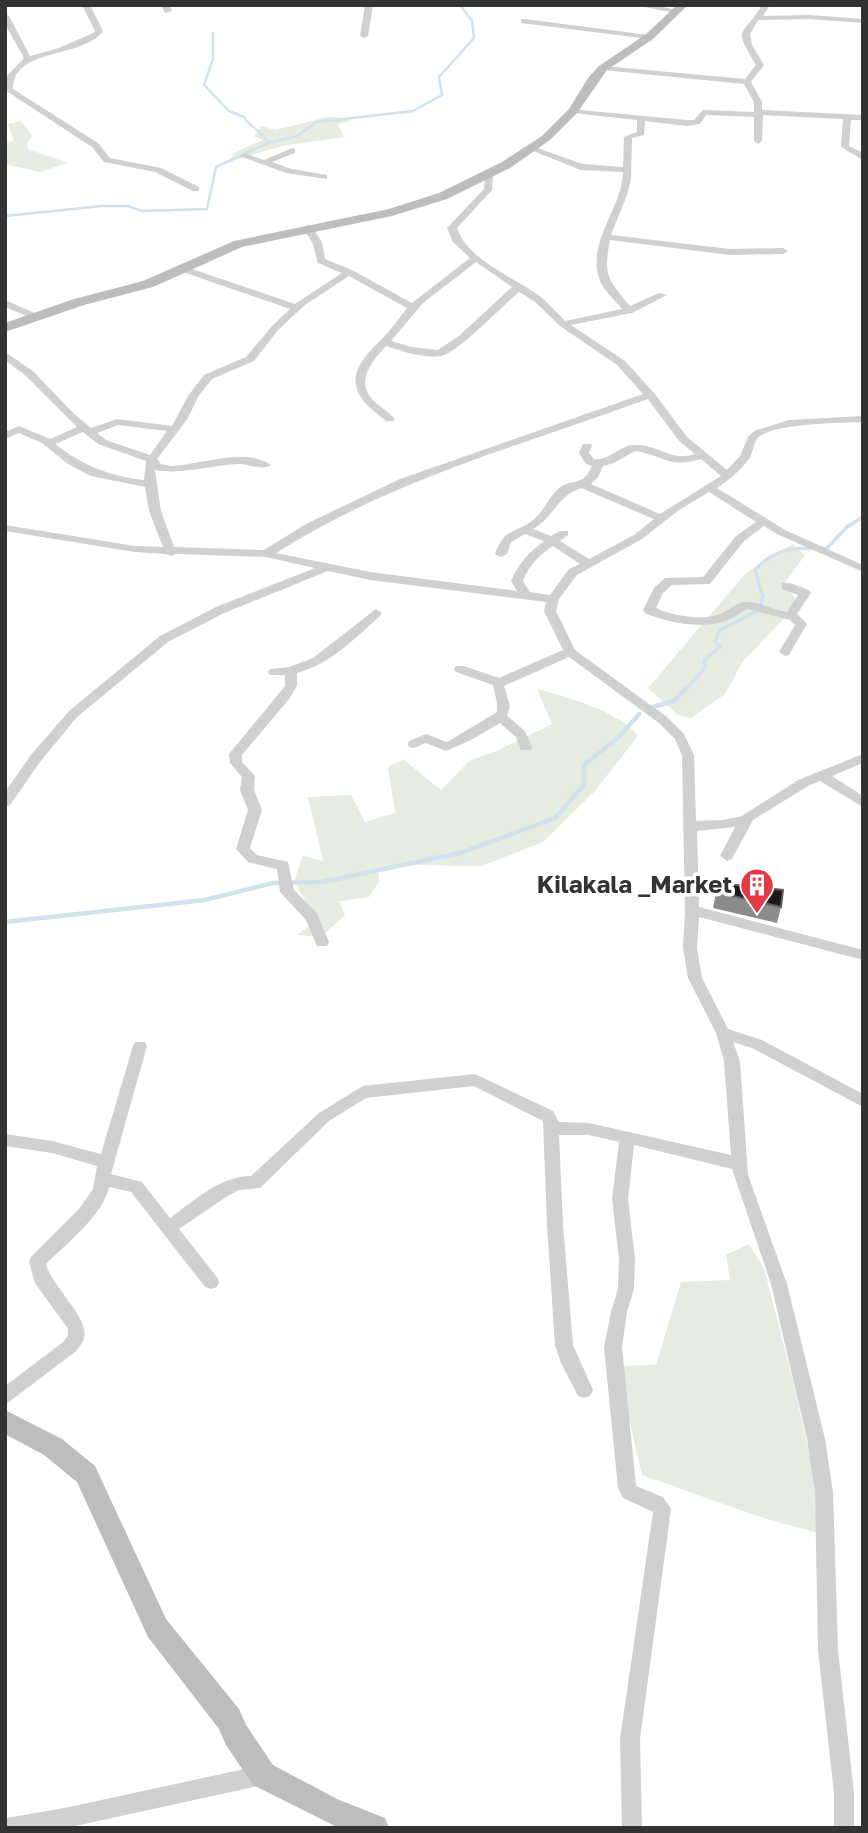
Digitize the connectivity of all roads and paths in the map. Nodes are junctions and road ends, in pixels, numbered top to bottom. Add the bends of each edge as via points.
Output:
1 (86, 5) edge
2 (369, 5) edge
3 (638, 5) edge
4 (766, 5) edge
5 (677, 8) edge
6 (5, 16) edge
7 (758, 18) junction
8 (524, 21) dead end
9 (863, 21) edge
10 (364, 36) dead end
11 (649, 37) junction
12 (28, 59) junction
13 (603, 68) junction
14 (747, 82) junction
15 (573, 111) junction
16 (758, 113) junction
17 (847, 117) junction
18 (863, 118) edge
19 (641, 119) junction
20 (758, 141) dead end
21 (532, 149) junction
22 (292, 151) dead end
23 (244, 156) dead end
24 (863, 157) edge
25 (262, 163) junction
26 (626, 170) junction
27 (489, 174) junction
28 (324, 177) dead end
29 (196, 189) dead end
30 (308, 228) junction
31 (606, 237) junction
32 (783, 251) dead end
33 (476, 258) junction
34 (180, 268) junction
35 (349, 272) junction
36 (519, 286) junction
37 (662, 295) dead end
38 (5, 303) edge
39 (412, 307) junction
40 (297, 308) junction
41 (629, 311) junction
42 (34, 316) junction
43 (563, 324) junction
44 (5, 328) edge
45 (383, 342) junction
46 (5, 355) edge
47 (650, 395) junction
48 (390, 419) dead end
49 (863, 419) edge
50 (5, 420) edge
51 (19, 429) junction
52 (88, 429) junction
53 (174, 429) junction
54 (5, 436) edge
55 (47, 443) junction
56 (587, 446) dead end
57 (702, 454) junction
58 (152, 459) junction
59 (598, 464) junction
60 (266, 465) dead end
61 (728, 476) junction
62 (150, 484) junction
63 (582, 484) junction
64 (708, 487) junction
65 (660, 518) junction
66 (765, 522) junction
67 (5, 528) edge
68 (525, 530) junction
69 (564, 533) dead end
70 (552, 541) junction
71 (171, 552) junction
72 (265, 554) junction
73 (501, 554) dead end
74 (587, 563) junction
75 (326, 568) junction
76 (863, 569) edge
77 (786, 586) dead end
78 (526, 596) junction
79 (553, 599) junction
80 (376, 612) dead end
81 (792, 615) junction
82 (569, 652) junction
83 (785, 652) dead end
84 (460, 669) dead end
85 (291, 671) junction
86 (274, 672) dead end
87 (500, 683) junction
88 (500, 717) junction
89 (414, 744) dead end
90 (526, 747) dead end
91 (863, 758) edge
92 (821, 775) junction
93 (5, 802) edge
94 (863, 802) edge
95 (744, 820) junction
96 (690, 826) junction
97 (727, 856) dead end
98 (692, 910) junction
99 (322, 942) dead end
100 (863, 955) edge
101 (723, 1033) junction
102 (140, 1046) dead end
103 (863, 1101) edge
104 (553, 1128) junction
105 (627, 1137) junction
106 (5, 1140) edge
107 (106, 1162) junction
108 (740, 1164) junction
109 (105, 1179) junction
110 (169, 1227) junction
111 (211, 1282) dead end
112 (584, 1390) dead end
113 (5, 1396) edge
114 (5, 1420) edge
115 (263, 1775) junction
116 (8, 1828) edge
117 (375, 1828) edge
118 (632, 1828) edge
119 (844, 1828) edge

1 - 12 street via 99,31 96,35
2 - 10 street
3 - 5 street
4 - 7 street
5 - 11 street
6 - 12 street
7 - 9 street
7 - 14 street via 749,24 746,38 761,65
8 - 11 street
11 - 13 street
12 - 29 street via 14,70 9,90 95,145 107,160 158,170
13 - 14 street
13 - 15 street
14 - 16 street via 758,102
15 - 19 street
15 - 21 street
16 - 17 street
16 - 19 street via 703,112 694,123
16 - 20 street
17 - 18 street
17 - 24 street via 845,147
19 - 26 street via 641,133 628,137
21 - 26 street via 581,167
21 - 27 street
22 - 25 street
23 - 25 street
25 - 28 street
26 - 31 street via 623,195
27 - 30 street via 423,204
27 - 33 street via 488,190 452,228 456,240
30 - 34 street via 238,244
30 - 35 street via 321,261
31 - 32 street via 730,252
31 - 41 street via 604,280
33 - 36 street
33 - 39 street
34 - 40 street
34 - 42 street via 138,287
35 - 39 street
35 - 40 street
36 - 43 street
36 - 45 street via 439,353
37 - 41 street
38 - 42 street
39 - 45 street
40 - 53 street via 250,359 208,377
41 - 43 street
42 - 44 street
43 - 47 street via 621,363
45 - 48 street via 373,350 359,384 374,408
46 - 52 street
47 - 57 street via 684,439
47 - 72 street via 413,477
49 - 61 street via 789,423 758,433
50 - 51 street
51 - 54 street
51 - 55 street
52 - 53 street via 117,422
52 - 55 street
52 - 58 street via 102,442
53 - 58 street
55 - 62 street via 91,474
56 - 59 street via 584,453
57 - 59 street via 671,461 635,448
57 - 61 street
58 - 60 street via 157,467 169,470 246,460
58 - 62 street
59 - 63 street via 597,473
61 - 64 street
62 - 71 street
63 - 65 street
63 - 68 street via 563,490 546,515
64 - 65 street
64 - 66 street
65 - 74 street via 638,537
66 - 76 street
66 - 81 street via 750,529 706,581 669,581 649,610 707,620 744,606 769,610 779,617
67 - 71 street
68 - 70 street
68 - 73 street via 506,540
69 - 70 street
70 - 74 street
70 - 78 street via 535,553 518,575
71 - 72 street
72 - 75 street
74 - 79 street via 573,572
75 - 78 street
75 - 93 street via 220,610 164,639 73,713
77 - 81 street via 805,593
78 - 79 street
79 - 82 street via 550,611
80 - 85 street via 327,654
81 - 83 street via 801,624
82 - 87 street
82 - 96 street via 680,737 690,772
84 - 87 street
85 - 86 street
85 - 99 street via 291,686 285,696 236,754 238,765 248,776 247,790 255,810 243,848 253,859 282,865 287,892 312,917
87 - 88 street via 505,707
88 - 89 street via 451,746 426,738
88 - 90 street via 526,740
91 - 92 street
92 - 94 street
92 - 95 street
95 - 96 street
95 - 97 street
96 - 98 street
98 - 100 street
98 - 101 street via 690,948 695,978
101 - 103 street via 757,1044
101 - 108 street via 732,1061
102 - 107 street
104 - 105 street
104 - 110 street via 548,1115 475,1080 363,1092 324,1117 254,1183 237,1183 223,1190
104 - 112 street via 564,1345
105 - 108 street
105 - 118 street via 620,1199 628,1259 613,1347 621,1435 629,1492 662,1509 629,1739
106 - 107 street
107 - 109 street
108 - 119 street via 779,1284 816,1439 824,1492 828,1650
109 - 110 street via 136,1187
109 - 113 street via 95,1201 40,1256 37,1265 41,1278 76,1327 75,1340
110 - 111 street
114 - 115 street via 53,1447 86,1474 157,1628 229,1719
115 - 116 street
115 - 117 street

